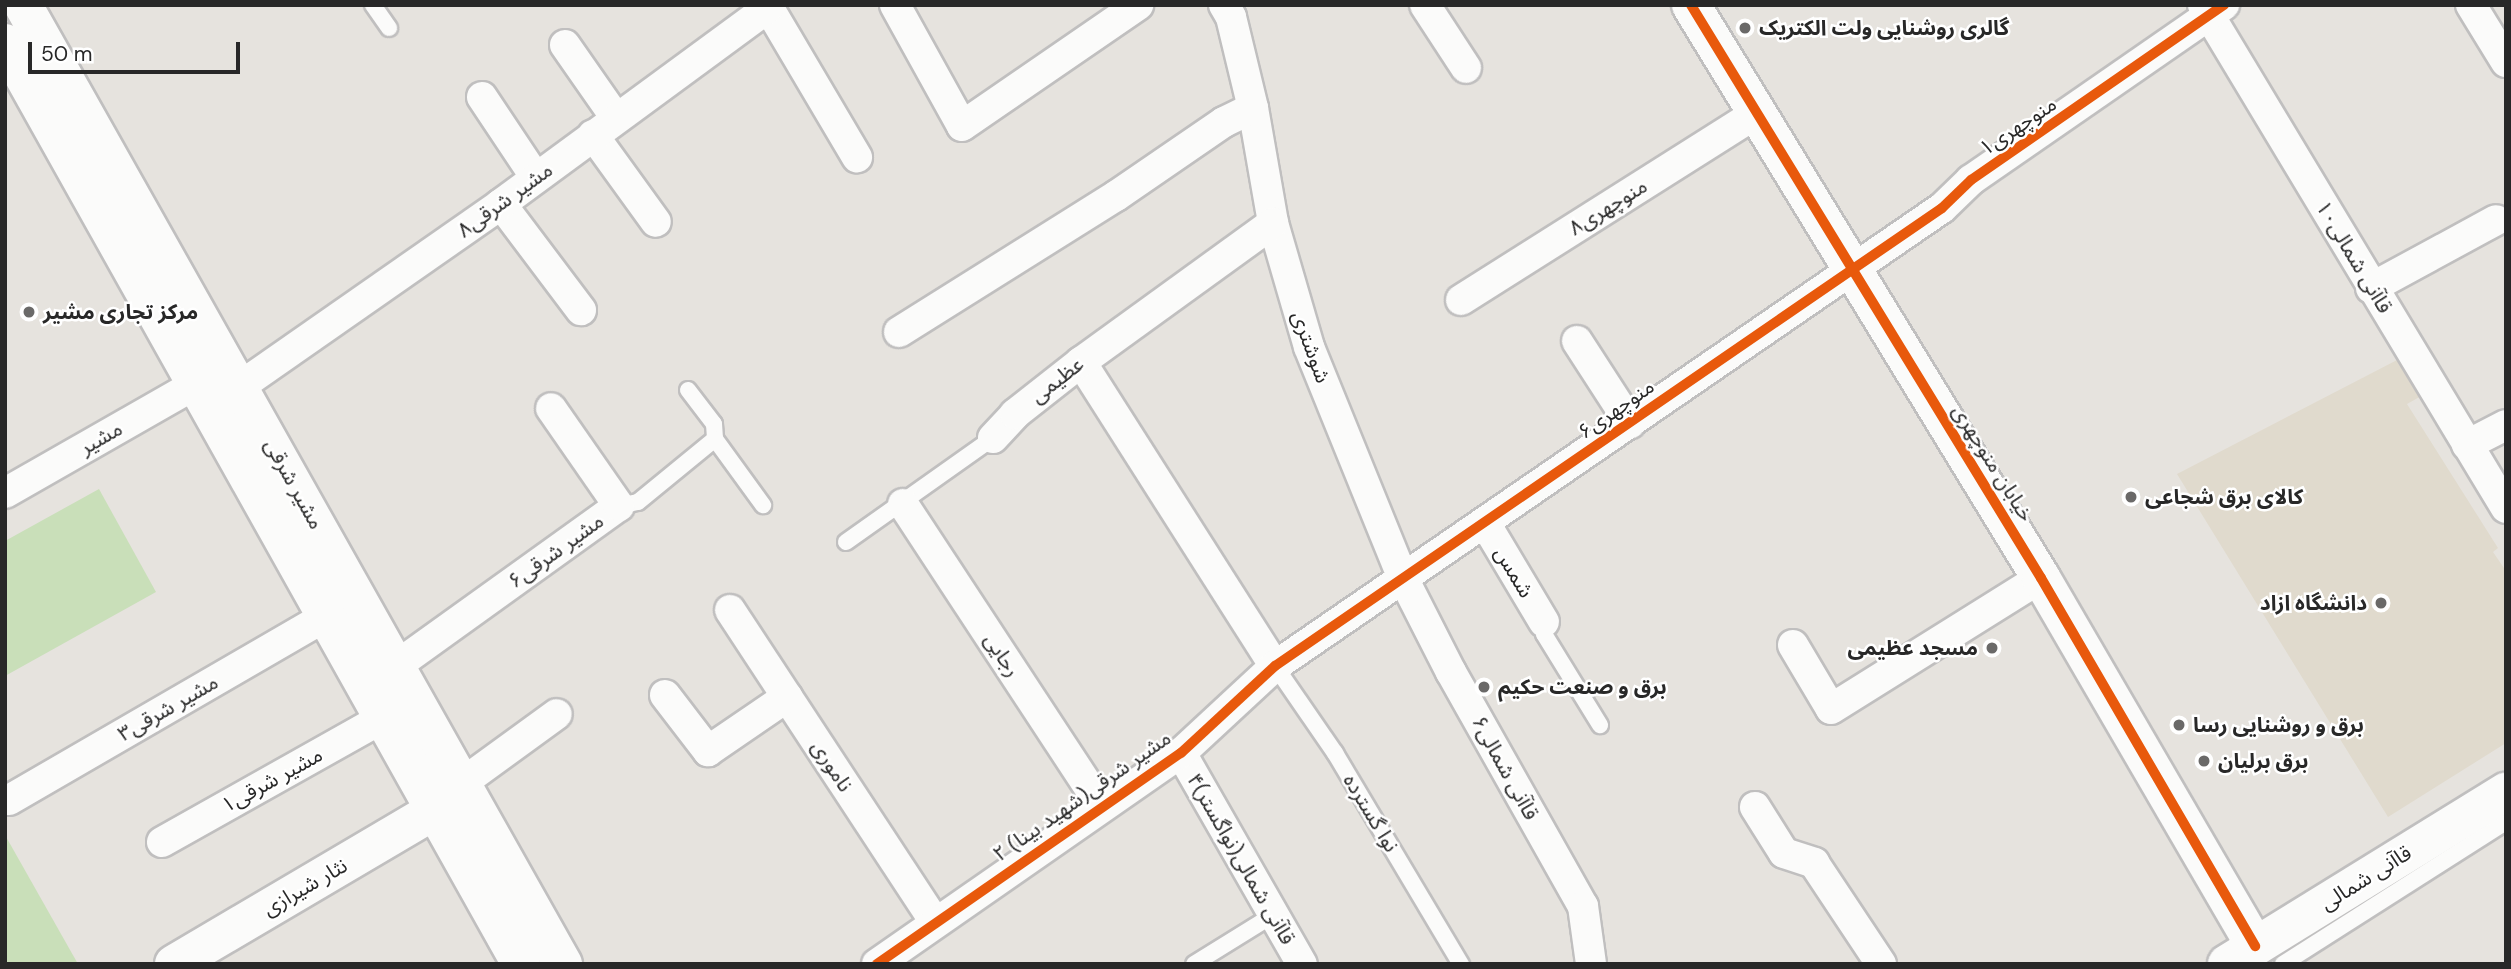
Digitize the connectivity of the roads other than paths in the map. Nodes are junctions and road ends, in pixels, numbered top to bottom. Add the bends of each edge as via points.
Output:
1 (23, 5) edge
2 (373, 5) edge
3 (895, 5) edge
4 (1138, 5) edge
5 (1224, 5) edge
6 (1691, 5) edge
7 (2471, 5) edge
8 (768, 6) edge
9 (1427, 6) edge
10 (2212, 9) edge
11 (388, 28) dead end
12 (5, 43) edge
13 (565, 46) dead end
14 (2506, 62) edge
15 (1466, 68) dead end
16 (482, 97) dead end
17 (1253, 108) junction
18 (1755, 114) junction
19 (604, 127) junction
20 (857, 157) dead end
21 (536, 178) junction
22 (501, 204) junction
23 (2496, 220) dead end
24 (656, 222) dead end
25 (1273, 223) junction
26 (1850, 270) junction
27 (2371, 288) junction
28 (1461, 300) dead end
29 (581, 310) dead end
30 (899, 332) dead end
31 (1577, 341) dead end
32 (1081, 362) junction
33 (196, 384) junction
34 (239, 387) junction
35 (688, 390) dead end
36 (551, 408) dead end
37 (1630, 423) junction
38 (2506, 425) edge
39 (993, 438) joint
40 (715, 439) junction
41 (2467, 445) junction
42 (5, 493) edge
43 (903, 504) junction
44 (763, 505) dead end
45 (619, 506) junction
46 (2506, 508) edge
47 (1485, 523) junction
48 (846, 542) dead end
49 (1402, 576) junction
50 (2041, 578) junction
51 (730, 610) dead end
52 (326, 616) junction
53 (1544, 622) joint
54 (1793, 645) dead end
55 (396, 666) junction
56 (1275, 666) junction
57 (665, 695) dead end
58 (786, 697) junction
59 (557, 714) dead end
60 (383, 718) junction
61 (1600, 725) dead end
62 (1181, 753) junction
63 (462, 783) junction
64 (2506, 792) edge
65 (9, 800) dead end
66 (1101, 806) junction
67 (1755, 807) dead end
68 (435, 810) junction
69 (2506, 822) edge
70 (162, 842) dead end
71 (1273, 915) junction
72 (934, 922) junction
73 (2255, 958) edge
74 (174, 964) edge
75 (521, 964) edge
76 (563, 964) edge
77 (877, 964) edge
78 (1194, 964) edge
79 (1302, 964) edge
80 (1461, 964) edge
81 (1591, 964) edge
82 (1881, 964) edge

1 - 34 main road, مشیر شرقی
2 - 11 lane
3 - 4 street via 962,126
5 - 17 street, شوشتری
6 - 18 main road, خیابان منوچهری
7 - 14 street
8 - 19 street, مشیر شرقی۸
8 - 20 street
9 - 15 street
10 - 26 street, منوچهری۱ via 2057,123 1970,180 1942,208
10 - 27 street, قاآنی شمالی۱۰
12 - 33 main road, مشیر شرقی
13 - 19 street
16 - 21 street
17 - 25 street, شوشتری
17 - 30 street via 1224,122 1116,196
18 - 26 main road, خیابان منوچهری
18 - 28 street, منوچهری۸
19 - 21 street, مشیر شرقی۸
19 - 24 street
21 - 22 street, مشیر شرقی۸
22 - 29 street
22 - 34 street, مشیر شرقی۸
23 - 27 street
25 - 32 street, عظیمی
25 - 49 street, شوشتری via 1309,347
26 - 37 street, منوچهری۶
26 - 50 main road, خیابان منوچهری
27 - 41 street, قاآنی شمالی۱۰
31 - 37 street
32 - 39 street, عظیمی via 1014,414
32 - 56 street
33 - 42 street, مشیر
33 - 52 main road, مشیر شرقی
34 - 55 main road, مشیر شرقی
35 - 40 lane via 714,424
36 - 45 street, ۶مشیر شرقی
37 - 47 street, منوچهری۶
38 - 41 street
39 - 43 lane, عظیمی
40 - 44 lane
40 - 45 lane via 638,502
41 - 46 street, قاآنی شمالی۱۰
43 - 48 lane, عظیمی
43 - 66 street, رجایی
45 - 55 street, ۶مشیر شرقی
47 - 49 street, منوچهری۶
47 - 53 street, شمس
49 - 56 street, ۲ مشیر شرقی(شهید بینا)
49 - 81 street, قاآنی شمالی۶ via 1583,906
50 - 54 street via 1831,709
50 - 73 main road, خیابان منوچهری
51 - 58 street, ناموری
52 - 60 main road, مشیر شرقی
52 - 65 street, ۳مشیر شرقی
53 - 61 lane via 1544,634
55 - 63 main road, مشیر شرقی
56 - 62 street, ۲ مشیر شرقی(شهید بینا)
56 - 80 lane, نوا گسترده via 1335,753
57 - 58 street via 708,751
58 - 72 street, ناموری
59 - 63 street
60 - 68 main road, مشیر شرقی
60 - 70 street, ۱مشیر شرقی
62 - 66 street, ۲ مشیر شرقی(شهید بینا)
62 - 71 street, ۴قاآنی شمالی(نواگستر)
63 - 76 main road, مشیر شرقی
64 - 73 main road, قاآنی شمالی
66 - 72 street, ۲ مشیر شرقی(شهید بینا)
67 - 82 street via 1784,853 1814,863
68 - 74 main road, نثار شیرازی
68 - 75 main road, مشیر شرقی
69 - 73 lane
71 - 78 lane
71 - 79 street, ۴قاآنی شمالی(نواگستر)
72 - 77 street, ۲ مشیر شرقی(شهید بینا)

